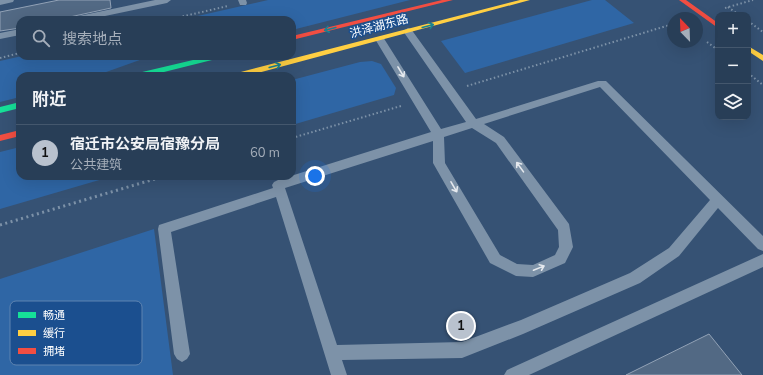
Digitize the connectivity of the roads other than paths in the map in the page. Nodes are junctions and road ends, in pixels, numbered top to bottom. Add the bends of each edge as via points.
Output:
1 (10, 0) edge
2 (167, 0) edge
3 (450, 0) edge
4 (527, 0) edge
5 (682, 0) edge
6 (0, 2) edge
7 (93, 16) edge
8 (715, 24) edge
9 (408, 31) junction
10 (16, 33) edge
11 (0, 36) edge
12 (296, 37) edge
13 (380, 38) junction
14 (751, 50) edge
15 (763, 59) edge
16 (204, 60) edge
17 (154, 72) edge
18 (252, 72) edge
19 (16, 106) edge
20 (0, 110) edge
21 (473, 123) junction
22 (16, 134) edge
23 (438, 134) junction
24 (0, 138) edge
25 (296, 179) edge
26 (294, 180) edge
27 (280, 191) junction
28 (718, 199) junction
29 (763, 245) edge
30 (763, 260) edge
31 (182, 354) dead end
32 (332, 354) junction
33 (339, 375) edge
34 (512, 375) edge

1 - 6 lane
2 - 7 lane
3 -> 12 main road, 洪泽湖东路
9 -> 4 main road, 洪泽湖东路
5 - 8 main road
9 - 13 main road, 洪泽湖东路
9 - 21 lane
10 - 11 lane
18 -> 13 main road, 洪泽湖东路
13 -> 23 lane
14 - 15 main road
16 - 17 main road
19 - 20 main road
21 - 23 lane
23 -> 21 lane via 439,163 495,259 516,270 533,271 560,259 566,247 564,228 500,140
21 - 28 lane via 602,83
22 - 24 main road
23 - 25 lane
26 - 27 lane via 278,185
27 - 31 lane via 164,229
27 - 32 lane
28 - 29 lane
28 - 32 lane via 674,252 635,278 523,328 462,350
30 - 34 lane
32 - 33 lane

